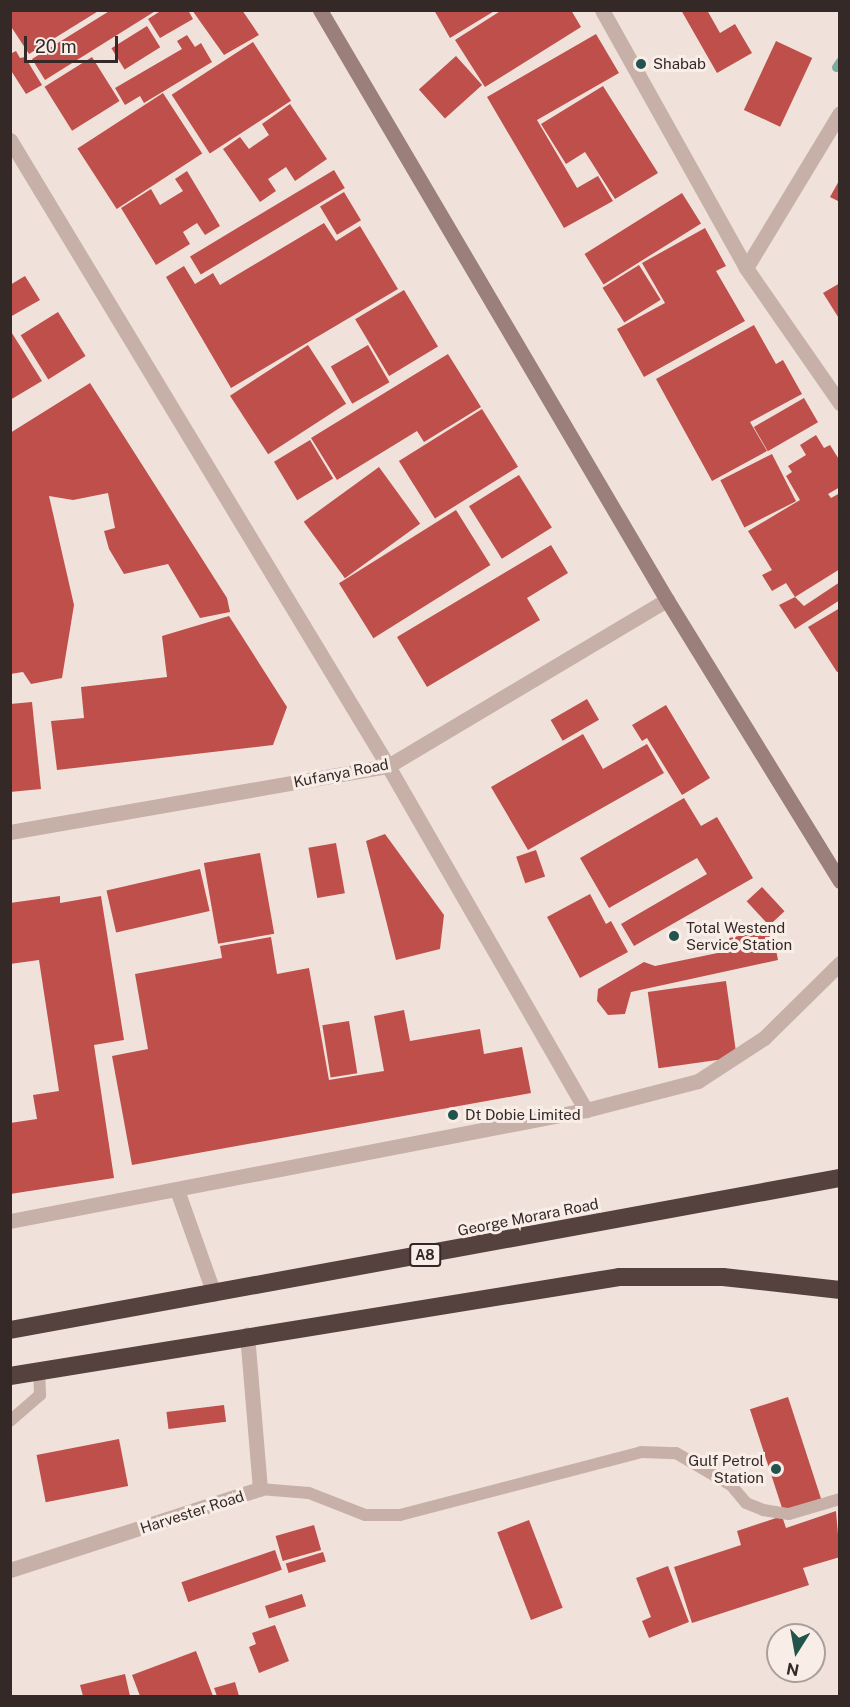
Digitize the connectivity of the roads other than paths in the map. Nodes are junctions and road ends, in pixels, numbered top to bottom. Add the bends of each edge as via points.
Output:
1 (320, 10) edge
2 (602, 10) edge
3 (840, 114) edge
4 (10, 140) edge
5 (746, 268) junction
6 (840, 403) edge
7 (667, 600) junction
8 (388, 766) junction
9 (10, 832) edge
10 (840, 881) edge
11 (840, 963) edge
12 (586, 1110) junction
13 (840, 1178) edge
14 (177, 1190) junction
15 (10, 1221) edge
16 (840, 1290) edge
17 (214, 1294) junction
18 (10, 1330) edge
19 (248, 1335) junction
20 (39, 1371) junction
21 (10, 1376) edge
22 (10, 1421) edge
23 (260, 1490) junction
24 (840, 1499) edge
25 (10, 1570) edge

1 - 7 street
2 - 5 street
3 - 5 street
4 - 8 street
5 - 6 street
7 - 8 street, Kufanya Road
7 - 10 street
8 - 9 street, Kufanya Road
8 - 12 street
11 - 12 street via 765,1038 733,1061 698,1081
12 - 14 street
13 - 17 highway, George Morara Road / A8
14 - 15 street
14 - 17 street
16 - 19 highway via 723,1277 619,1277
17 - 18 highway, George Morara Road / A8
19 - 20 highway
19 - 23 street, Harvester Road
20 - 21 highway
20 - 22 lane via 40,1395
23 - 24 lane via 309,1493 365,1515 400,1515 641,1452 676,1453 730,1485 746,1503 763,1510 789,1514
23 - 25 street, Harvester Road

